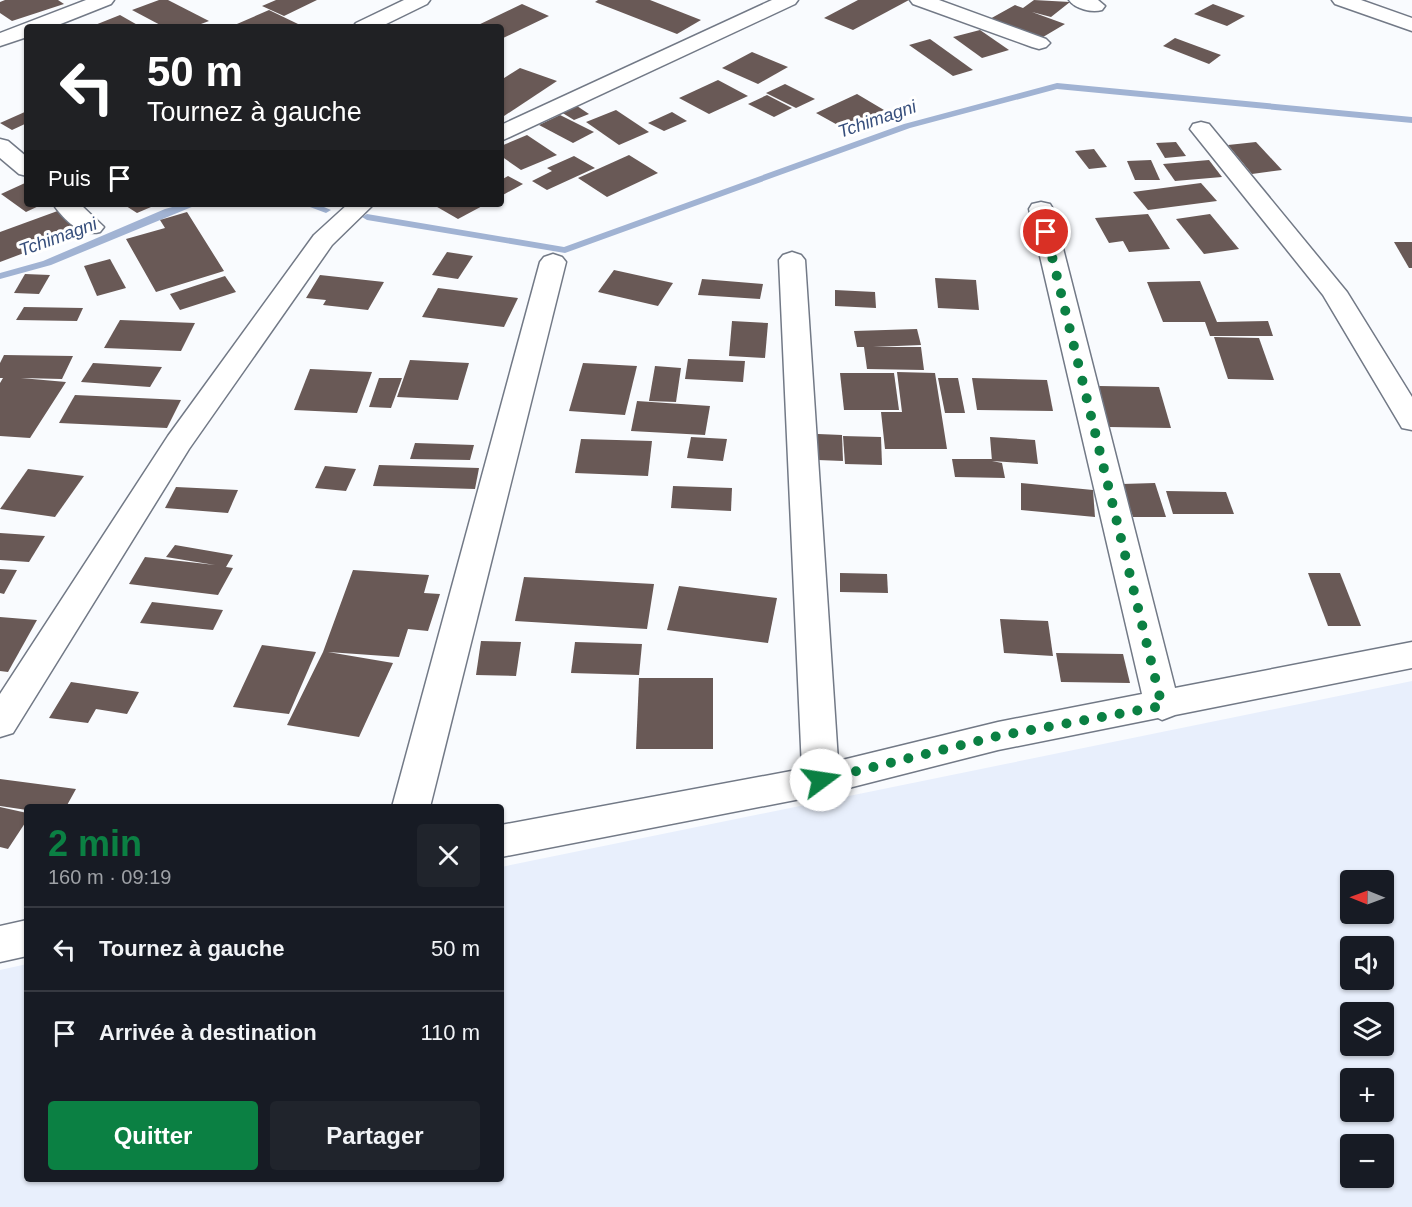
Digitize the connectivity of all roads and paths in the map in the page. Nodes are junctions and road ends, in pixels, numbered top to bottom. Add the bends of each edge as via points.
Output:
1 (104, 0) edge
2 (420, 0) edge
3 (788, 0) edge
4 (920, 0) edge
5 (1342, 0) edge
6 (42, 24) edge
7 (369, 24) edge
8 (1412, 25) edge
9 (24, 31) edge
10 (0, 40) edge
11 (1039, 43) dead end
12 (1201, 129) dead end
13 (504, 133) edge
14 (0, 146) edge
15 (24, 166) edge
16 (69, 207) edge
17 (359, 207) edge
18 (1041, 209) dead end
19 (91, 227) dead end
20 (792, 260) dead end
21 (553, 262) dead end
22 (1412, 421) edge
23 (1412, 655) edge
24 (1162, 706) junction
25 (0, 723) edge
26 (821, 780) junction
27 (412, 804) edge
28 (504, 840) edge
29 (24, 939) edge
30 (0, 944) edge

1 - 6 street
2 - 7 street
3 - 13 street
4 - 11 street
5 - 8 street
9 - 10 street
12 - 22 street via 1334,292
14 - 15 street
16 - 19 street
17 - 25 street via 323,240 178,443
18 - 24 street
20 - 26 street
21 - 27 street
23 - 24 street
24 - 26 street via 998,736
26 - 28 street
29 - 30 street

